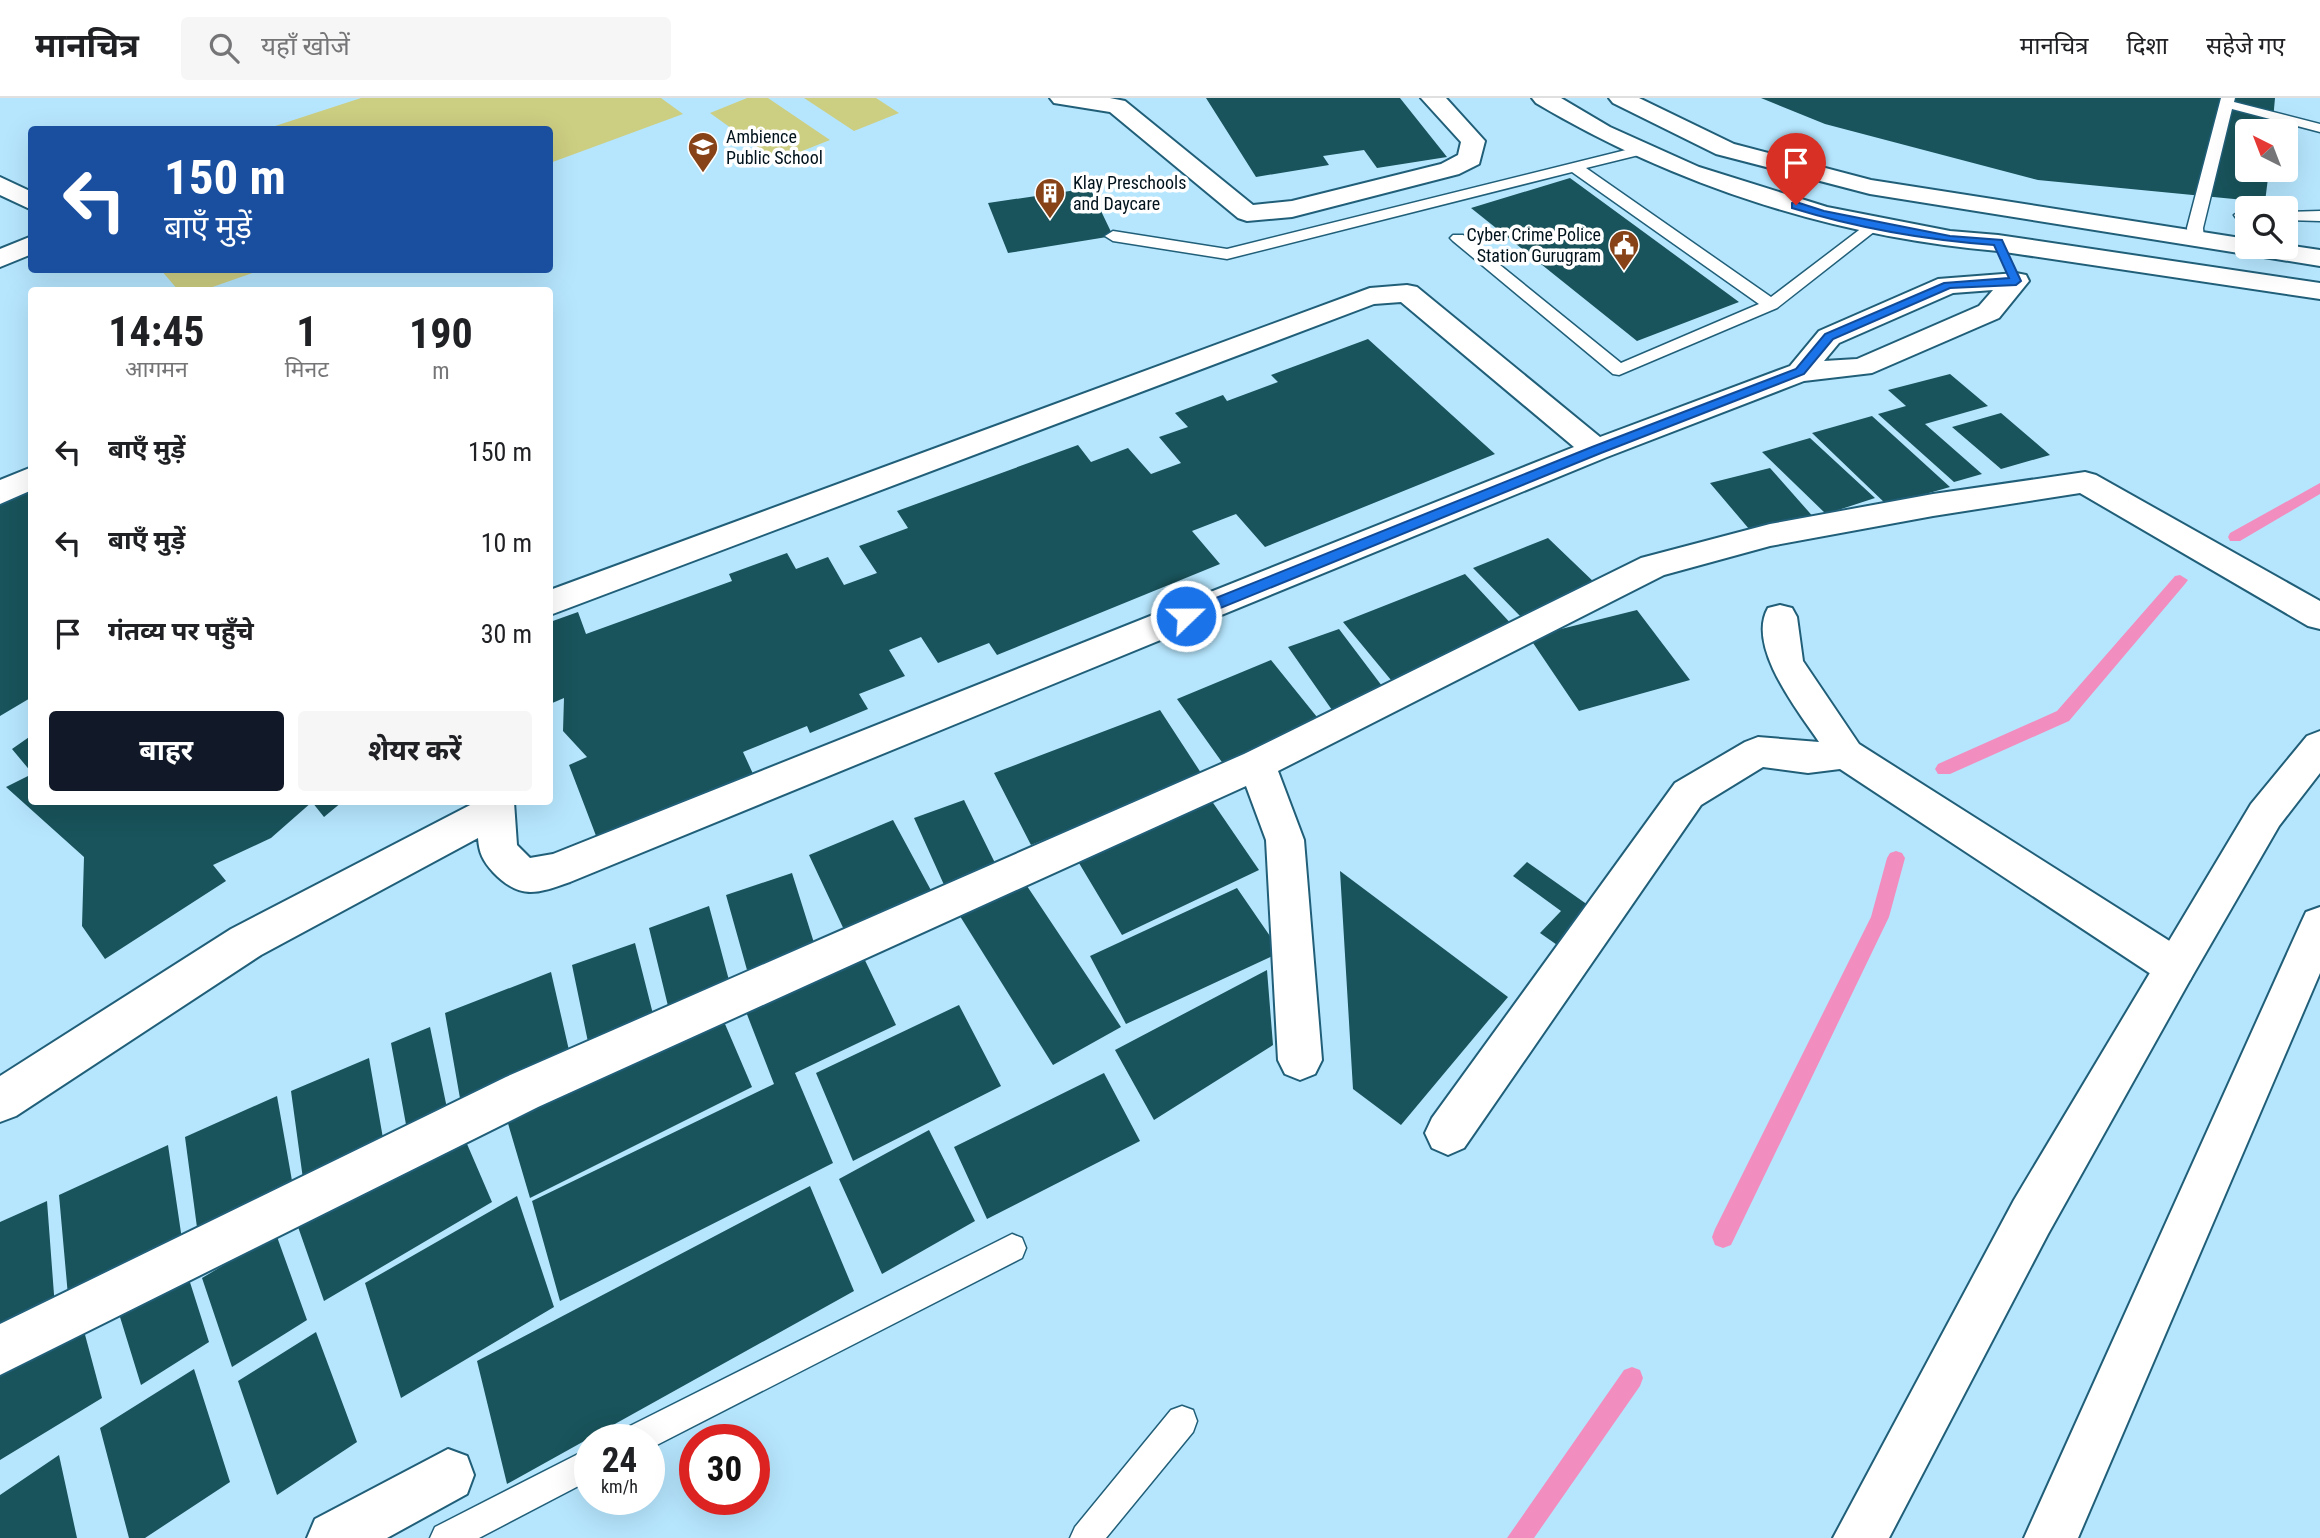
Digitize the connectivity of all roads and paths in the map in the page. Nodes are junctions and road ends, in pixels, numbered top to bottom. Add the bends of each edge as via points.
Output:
1 (1062, 98) edge
2 (1433, 98) edge
3 (1544, 98) edge
4 (1621, 98) edge
5 (2227, 101) edge
6 (2320, 128) edge
7 (1642, 150) junction
8 (1575, 167) junction
9 (0, 184) edge
10 (28, 201) edge
11 (2055, 215) junction
12 (2298, 216) edge
13 (2320, 216) edge
14 (1876, 224) junction
15 (1113, 236) dead end
16 (1458, 238) dead end
17 (2196, 239) junction
18 (1998, 243) junction
19 (2235, 244) edge
20 (28, 246) edge
21 (2298, 254) edge
22 (2320, 258) edge
23 (0, 259) edge
24 (2016, 281) junction
25 (2320, 291) edge
26 (1771, 305) junction
27 (1800, 372) junction
28 (1596, 450) junction
29 (28, 479) edge
30 (0, 493) edge
31 (553, 602) edge
32 (1780, 617) dead end
33 (2320, 617) edge
34 (2320, 746) edge
35 (1846, 754) junction
36 (1257, 765) junction
37 (495, 806) edge
38 (2320, 925) edge
39 (2175, 967) junction
40 (1300, 1060) dead end
41 (0, 1101) edge
42 (1448, 1133) dead end
43 (1012, 1248) dead end
44 (0, 1350) edge
45 (1182, 1421) dead end
46 (665, 1425) edge
47 (574, 1471) edge
48 (448, 1475) dead end
49 (334, 1538) edge
50 (446, 1538) edge
51 (1086, 1538) edge
52 (1860, 1538) edge
53 (2051, 1538) edge

1 - 2 street via 1117,106 1247,213 1292,209 1450,169 1470,159 1473,141
3 - 7 street
4 - 11 street via 1725,149 1870,187
5 - 6 lane
5 - 17 lane
7 - 8 lane
7 - 14 street via 1716,181 1822,214
8 - 15 lane via 1227,254
8 - 26 lane
9 - 10 street
11 - 17 street
11 - 18 street
12 - 13 lane
14 - 18 street
14 - 26 lane
16 - 26 lane via 1619,370
17 - 19 street
18 - 24 street
18 - 25 street
20 - 23 street
21 - 22 street
24 - 27 street via 1989,312 1862,367
24 - 27 street via 1948,285 1829,337
27 - 28 street
28 - 31 street via 1406,293 1370,296
28 - 37 street via 556,870 522,876 498,851
29 - 30 street
32 - 35 street via 1786,663
33 - 36 street via 2085,482 1770,535 1653,566
34 - 39 street via 2265,815
35 - 39 street
35 - 42 street via 1808,758 1758,752 1688,794
36 - 40 street via 1285,840
36 - 44 street via 522,1092
37 - 41 street via 246,942
38 - 53 street
39 - 52 street via 2031,1217
43 - 46 lane
45 - 51 lane
47 - 50 lane
48 - 49 street

